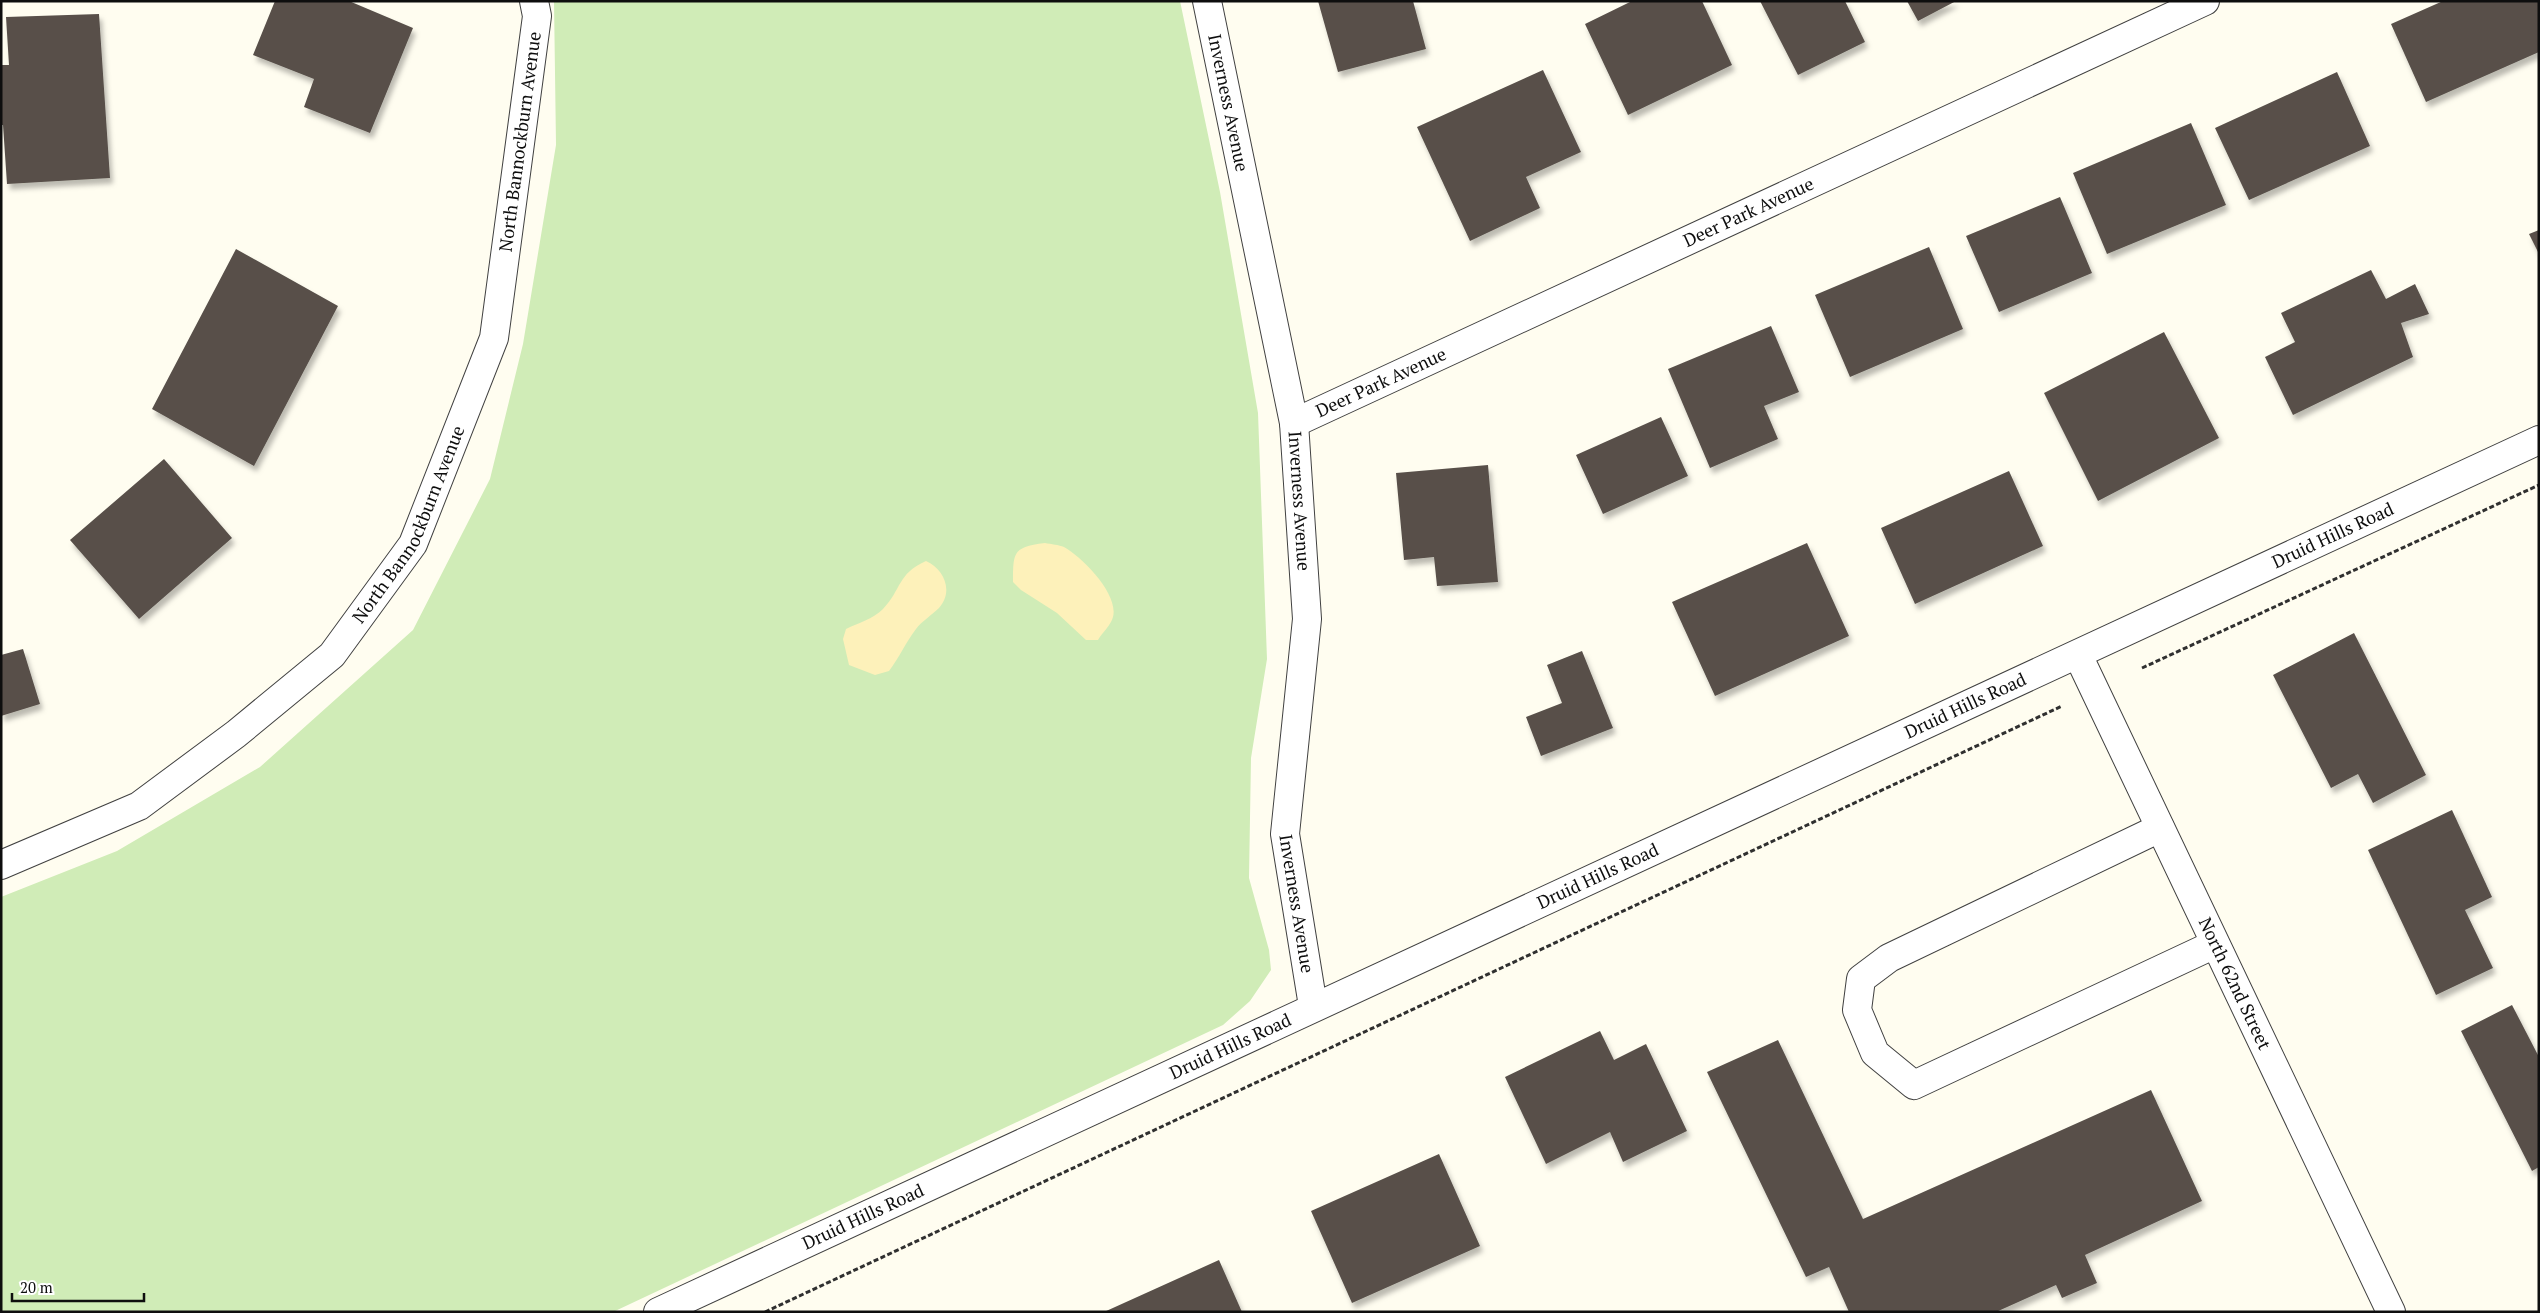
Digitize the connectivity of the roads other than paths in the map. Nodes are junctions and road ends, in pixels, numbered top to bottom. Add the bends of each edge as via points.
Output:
1 (534, 1) edge
2 (1207, 1) edge
3 (2205, 1) edge
4 (1294, 424) junction
5 (2539, 440) edge
6 (2078, 654) junction
7 (2160, 828) junction
8 (1, 864) edge
9 (2215, 944) junction
10 (1313, 1006) junction
11 (658, 1312) edge
12 (2390, 1312) edge

1 - 8 street, North Bannockburn Avenue via 537,16 494,338 414,544 332,655 236,734 139,806
2 - 4 street, Inverness Avenue
3 - 4 street, Deer Park Avenue
4 - 10 street, Inverness Avenue via 1307,619 1284,834
5 - 6 street, Druid Hills Road
6 - 7 street, North 62nd Street
6 - 10 street, Druid Hills Road
7 - 9 street, North 62nd Street
7 - 9 street via 1889,958 1861,980 1856,1010 1875,1052 1914,1085
9 - 12 street, North 62nd Street
10 - 11 street, Druid Hills Road

